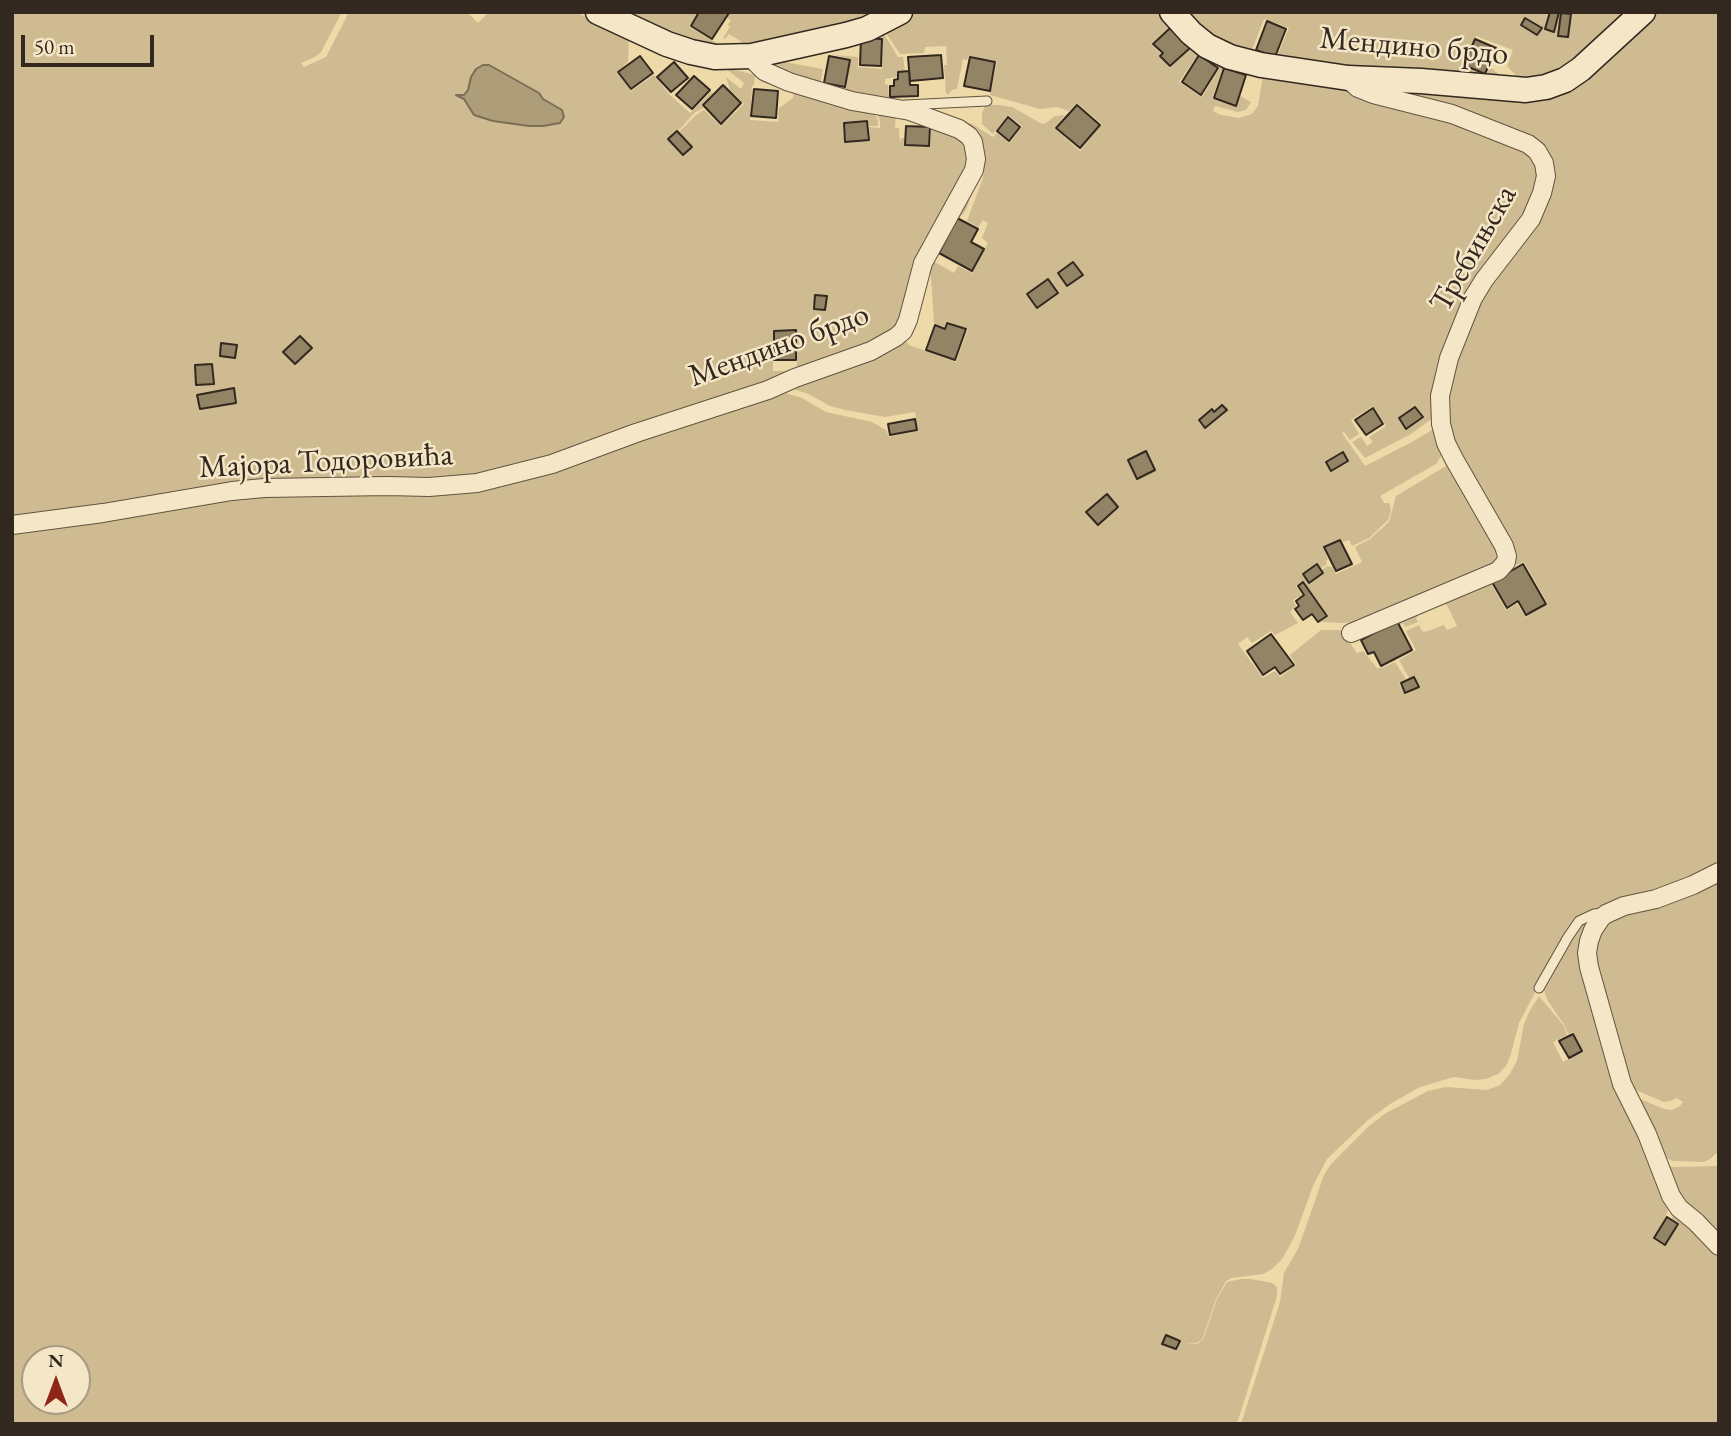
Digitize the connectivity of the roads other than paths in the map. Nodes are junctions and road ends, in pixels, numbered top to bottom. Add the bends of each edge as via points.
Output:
1 (598, 12) edge
2 (900, 12) edge
3 (1172, 12) edge
4 (1643, 12) edge
5 (752, 56) junction
6 (1348, 78) junction
7 (987, 101) dead end
8 (895, 108) junction
9 (636, 433) joint
10 (12, 525) edge
11 (1351, 633) dead end
12 (1719, 872) edge
13 (1606, 914) junction
14 (1539, 988) dead end
15 (1719, 1246) edge

1 - 5 street via 691,52
2 - 5 street via 867,29
3 - 6 street, Мендино брдо via 1207,46 1230,57
4 - 6 street, Мендино брдо via 1581,69 1546,88
5 - 8 street, Мендино брдо via 764,71 789,82
6 - 11 street, Требињска via 1373,94 1452,114 1528,144 1544,163 1546,176 1531,219 1473,298 1449,358 1440,396 1446,443 1504,546 1506,562 1486,576
7 - 8 lane, Мендино брдо
8 - 9 street, Мендино брдо via 959,129 973,142 976,159 923,262 903,331 871,351
9 - 10 street, Мајора Тодоровића via 552,464 477,483 264,488
12 - 13 street
13 - 14 lane via 1578,921
13 - 15 street via 1596,923 1587,953 1622,1084 1671,1196

